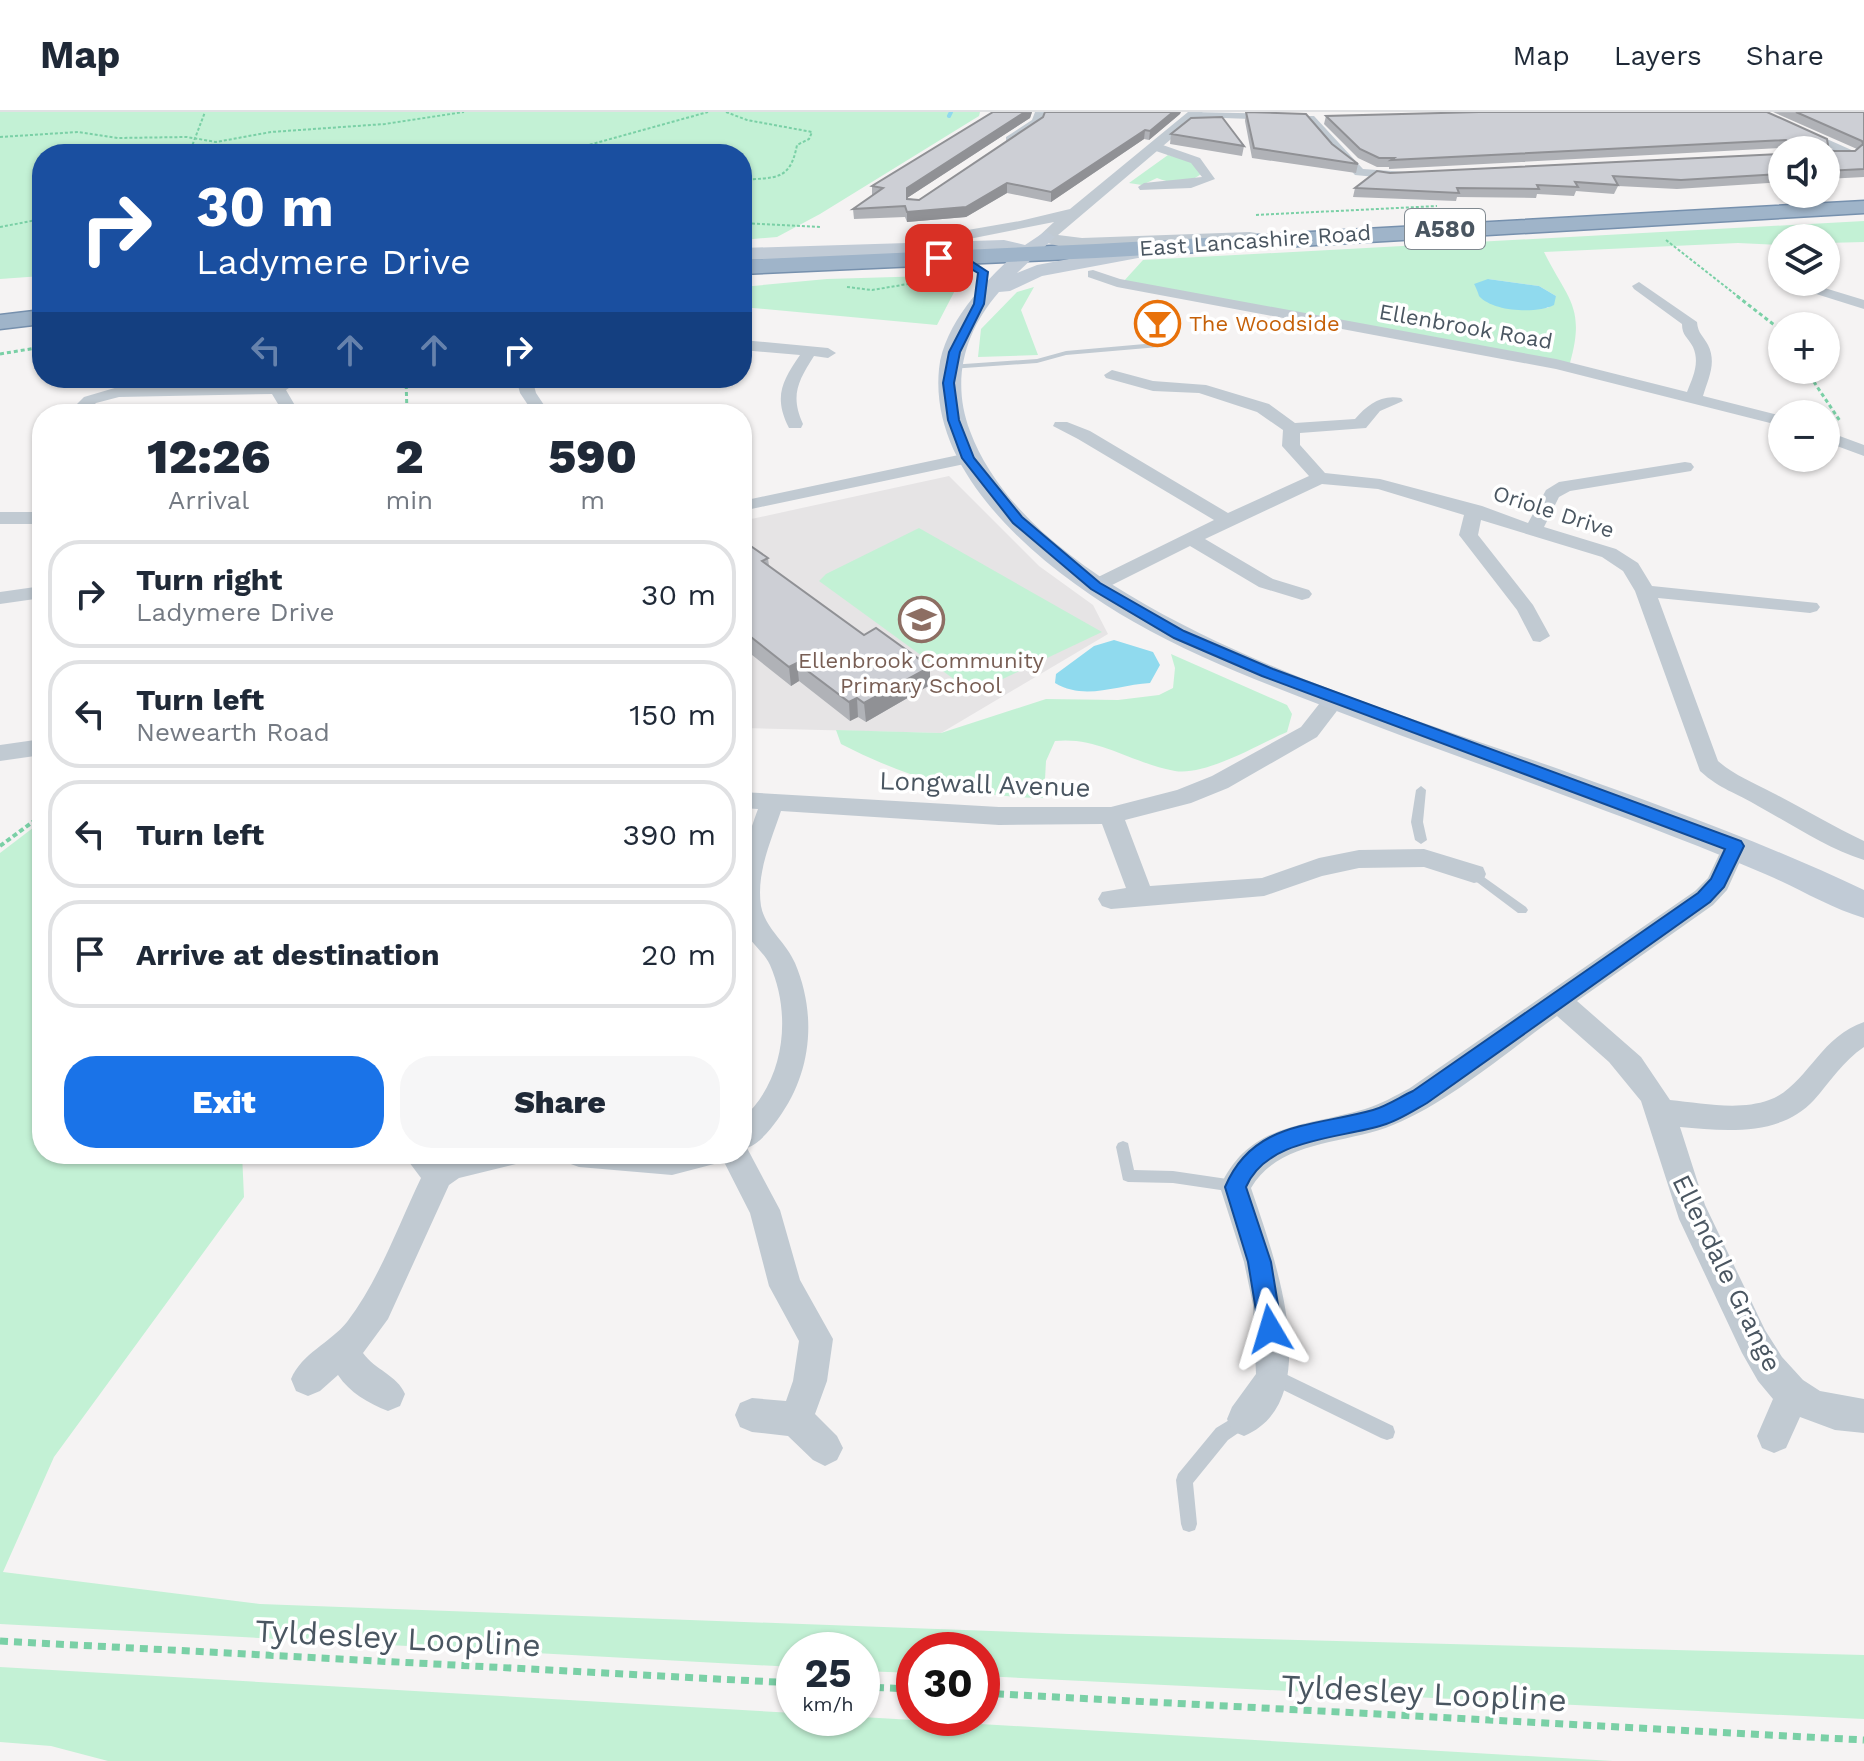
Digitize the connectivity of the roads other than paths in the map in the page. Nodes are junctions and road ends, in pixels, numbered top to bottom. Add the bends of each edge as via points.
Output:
1 (1041, 112) edge
2 (1756, 112) edge
3 (1196, 113) edge
4 (999, 147) edge
5 (1157, 147) junction
6 (1864, 151) edge
7 (1840, 152) edge
8 (1850, 152) junction
9 (1425, 175) edge
10 (1144, 187) dead end
11 (1864, 197) edge
12 (1864, 207) edge
13 (1088, 218) junction
14 (1130, 231) junction
15 (1321, 235) junction
16 (1046, 237) junction
17 (1171, 246) junction
18 (939, 249) junction
19 (1026, 253) junction
20 (752, 254) edge
21 (752, 254) edge
22 (752, 266) edge
23 (1093, 274) dead end
24 (1639, 286) dead end
25 (1830, 296) edge
26 (979, 304) junction
27 (1864, 305) edge
28 (32, 307) edge
29 (0, 310) edge
30 (32, 318) edge
31 (0, 322) edge
32 (1156, 345) dead end
33 (752, 346) edge
34 (810, 351) junction
35 (828, 353) dead end
36 (950, 367) junction
37 (1112, 375) dead end
38 (277, 389) joint
39 (1694, 397) junction
40 (1395, 401) dead end
41 (86, 404) edge
42 (286, 404) edge
43 (1768, 417) edge
44 (796, 426) dead end
45 (1061, 426) dead end
46 (1291, 428) junction
47 (1840, 442) edge
48 (1859, 449) edge
49 (968, 458) junction
50 (1685, 467) dead end
51 (1320, 478) junction
52 (752, 504) edge
53 (1475, 510) junction
54 (0, 518) edge
55 (32, 518) edge
56 (1228, 521) junction
57 (1534, 528) junction
58 (1191, 539) junction
59 (1095, 586) junction
60 (1645, 591) junction
61 (32, 593) edge
62 (1302, 594) dead end
63 (0, 598) edge
64 (1810, 607) dead end
65 (1540, 636) dead end
66 (1335, 699) junction
67 (32, 748) edge
68 (0, 753) edge
69 (1421, 790) dead end
70 (752, 801) edge
71 (772, 802) junction
72 (1111, 815) junction
73 (1735, 846) junction
74 (1422, 849) junction
75 (1864, 851) edge
76 (752, 868) edge
77 (1474, 874) joint
78 (1142, 898) junction
79 (1111, 899) dead end
80 (1864, 905) edge
81 (1522, 910) dead end
82 (752, 920) edge
83 (1556, 999) junction
84 (1864, 1033) edge
85 (1661, 1112) junction
86 (752, 1130) edge
87 (1123, 1147) dead end
88 (428, 1164) edge
89 (462, 1164) edge
90 (740, 1164) edge
91 (1235, 1187) junction
92 (340, 1350) junction
93 (1273, 1376) junction
94 (308, 1379) dead end
95 (388, 1394) dead end
96 (1793, 1394) junction
97 (752, 1415) dead end
98 (1864, 1416) edge
99 (796, 1419) junction
100 (1244, 1419) joint
101 (1387, 1432) dead end
102 (1774, 1436) dead end
103 (825, 1448) dead end
104 (1189, 1524) dead end

1 - 4 street via 1037,122
2 - 8 street
3 - 5 street
3 - 9 street via 1316,118 1359,172
5 - 10 street via 1197,159 1206,166 1209,179
5 - 13 street
6 - 8 street
7 - 8 street
11 - 14 highway, East Lancashire Road / A580
12 - 15 highway, East Lancashire Road / A580
13 - 14 street
13 - 16 street
13 - 18 street via 1021,226
14 - 16 highway, East Lancashire Road / A580
15 - 16 street via 1082,243
15 - 17 highway, East Lancashire Road / A580
16 - 18 highway, East Lancashire Road / A580
16 - 19 main road
17 - 19 highway, East Lancashire Road / A580
17 - 26 main road via 1037,271
18 - 19 highway, East Lancashire Road / A580
18 - 20 highway, East Lancashire Road / A580
18 - 22 highway, East Lancashire Road / A580
18 - 26 main road via 981,269
19 - 21 main road via 1004,246
19 - 26 main road
23 - 39 street, Ellenbrook Road via 1117,283 1556,364
24 - 39 street via 1661,295 1689,322 1705,364
25 - 27 street
26 - 36 main road
28 - 29 highway
30 - 31 highway
32 - 36 lane
33 - 34 street
34 - 35 street
34 - 44 street via 787,385 784,403
36 - 49 main road via 953,420
37 - 46 street via 1153,386 1200,388 1263,408
38 - 41 street via 118,392
38 - 42 street
39 - 43 street, Ellenbrook Road
40 - 46 street via 1374,407 1360,424
45 - 56 street
46 - 51 street via 1291,446
47 - 48 street
49 - 52 street
49 - 59 main road via 1017,520
50 - 57 street via 1652,466 1557,490
51 - 53 street, Oriole Drive via 1380,484
51 - 56 street
53 - 57 street, Oriole Drive
53 - 65 street via 1468,535 1526,609
54 - 55 street
56 - 58 street
57 - 60 street, Oriole Drive via 1609,553 1631,567
58 - 59 street
58 - 62 street via 1266,583
59 - 66 main road via 1179,634
60 - 64 street
60 - 75 street, Oriole Drive via 1708,765 1727,782
61 - 63 street
66 - 72 street, Longwall Avenue via 1309,732 1220,782
66 - 73 main road
67 - 68 street
69 - 74 lane via 1417,822
70 - 71 street, Longwall Avenue
71 - 72 street, Longwall Avenue via 999,816
71 - 76 street
72 - 78 street
73 - 80 main road
73 - 83 street via 1718,883 1704,898
74 - 77 street
74 - 78 street via 1319,867 1264,887
77 - 81 lane
78 - 79 street
82 - 86 street via 779,956 792,985 796,1015 788,1077 777,1102
83 - 85 street, Ellendale Grange via 1637,1073
83 - 91 street via 1420,1097 1381,1117 1274,1144 1242,1171
84 - 85 street via 1835,1051 1779,1110 1722,1117
85 - 96 street, Ellendale Grange via 1688,1204 1757,1346
87 - 91 lane via 1128,1176
88 - 89 street
88 - 92 street via 419,1215 376,1308
90 - 99 street via 769,1222 785,1286 816,1339 810,1381
91 - 93 street via 1269,1305
92 - 94 street
92 - 95 street via 360,1378
93 - 100 street
93 - 101 lane
96 - 98 street, Ellendale Grange via 1830,1412
96 - 102 street, Ellendale Grange
97 - 99 street
99 - 103 street
100 - 104 lane via 1222,1434 1184,1480

